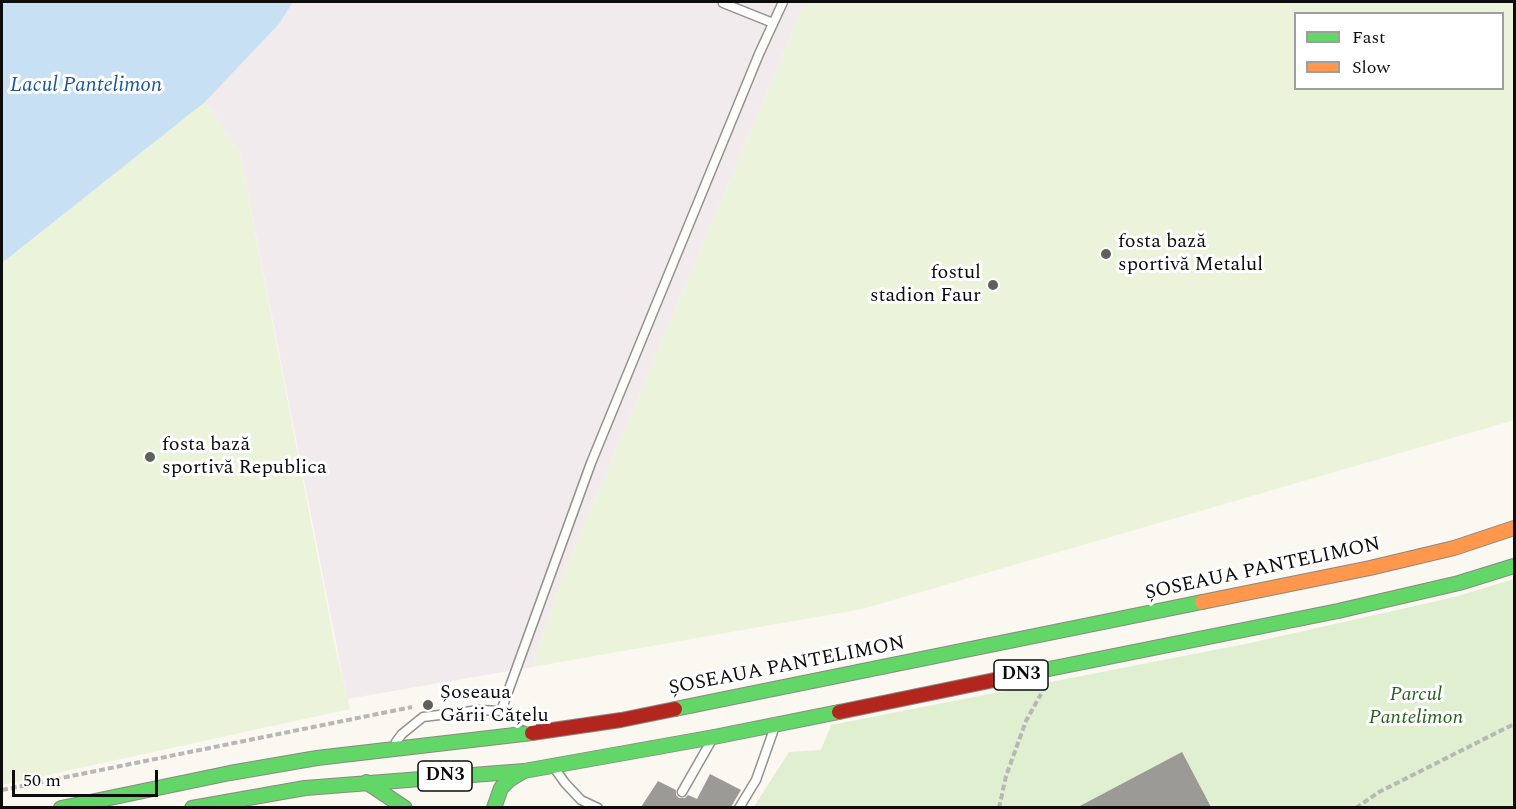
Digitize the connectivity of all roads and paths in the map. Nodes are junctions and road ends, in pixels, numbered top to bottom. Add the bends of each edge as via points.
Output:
1 (783, 2) edge
2 (723, 3) dead end
3 (773, 23) junction
4 (1515, 528) edge
5 (1515, 566) edge
6 (1060, 667) junction
7 (419, 706) dead end
8 (501, 711) junction
9 (776, 724) junction
10 (1515, 724) edge
11 (550, 731) junction
12 (714, 737) junction
13 (390, 749) junction
14 (317, 758) junction
15 (553, 766) junction
16 (524, 771) junction
17 (366, 782) junction
18 (2, 790) edge
19 (682, 792) dead end
20 (61, 807) edge
21 (192, 807) edge
22 (405, 807) edge
23 (495, 807) edge
24 (598, 807) edge
25 (739, 807) edge
26 (999, 807) edge
27 (1356, 807) edge

1 - 3 lane
2 - 3 lane
3 - 8 lane via 591,464
4 - 11 main road, ȘOSEAUA PANTELIMON / DN3 via 1454,548 1370,568 861,673
5 - 6 main road, DN3 via 1338,611
6 - 9 main road, DN3
6 - 26 path via 1026,721
7 - 18 path
8 - 11 lane
8 - 13 lane via 423,717
9 - 12 main road, DN3
9 - 25 lane via 756,780
10 - 27 path
11 - 13 main road, ȘOSEAUA PANTELIMON / DN3
12 - 15 main road, DN3
12 - 19 lane
13 - 14 main road, ȘOSEAUA PANTELIMON / DN3
13 - 17 main road
14 - 17 main road
14 - 20 main road, ȘOSEAUA PANTELIMON / DN3
15 - 16 main road, DN3
15 - 24 lane via 581,800
16 - 17 main road, DN3
16 - 23 main road via 501,788
17 - 21 main road, DN3 via 281,790
17 - 22 main road

